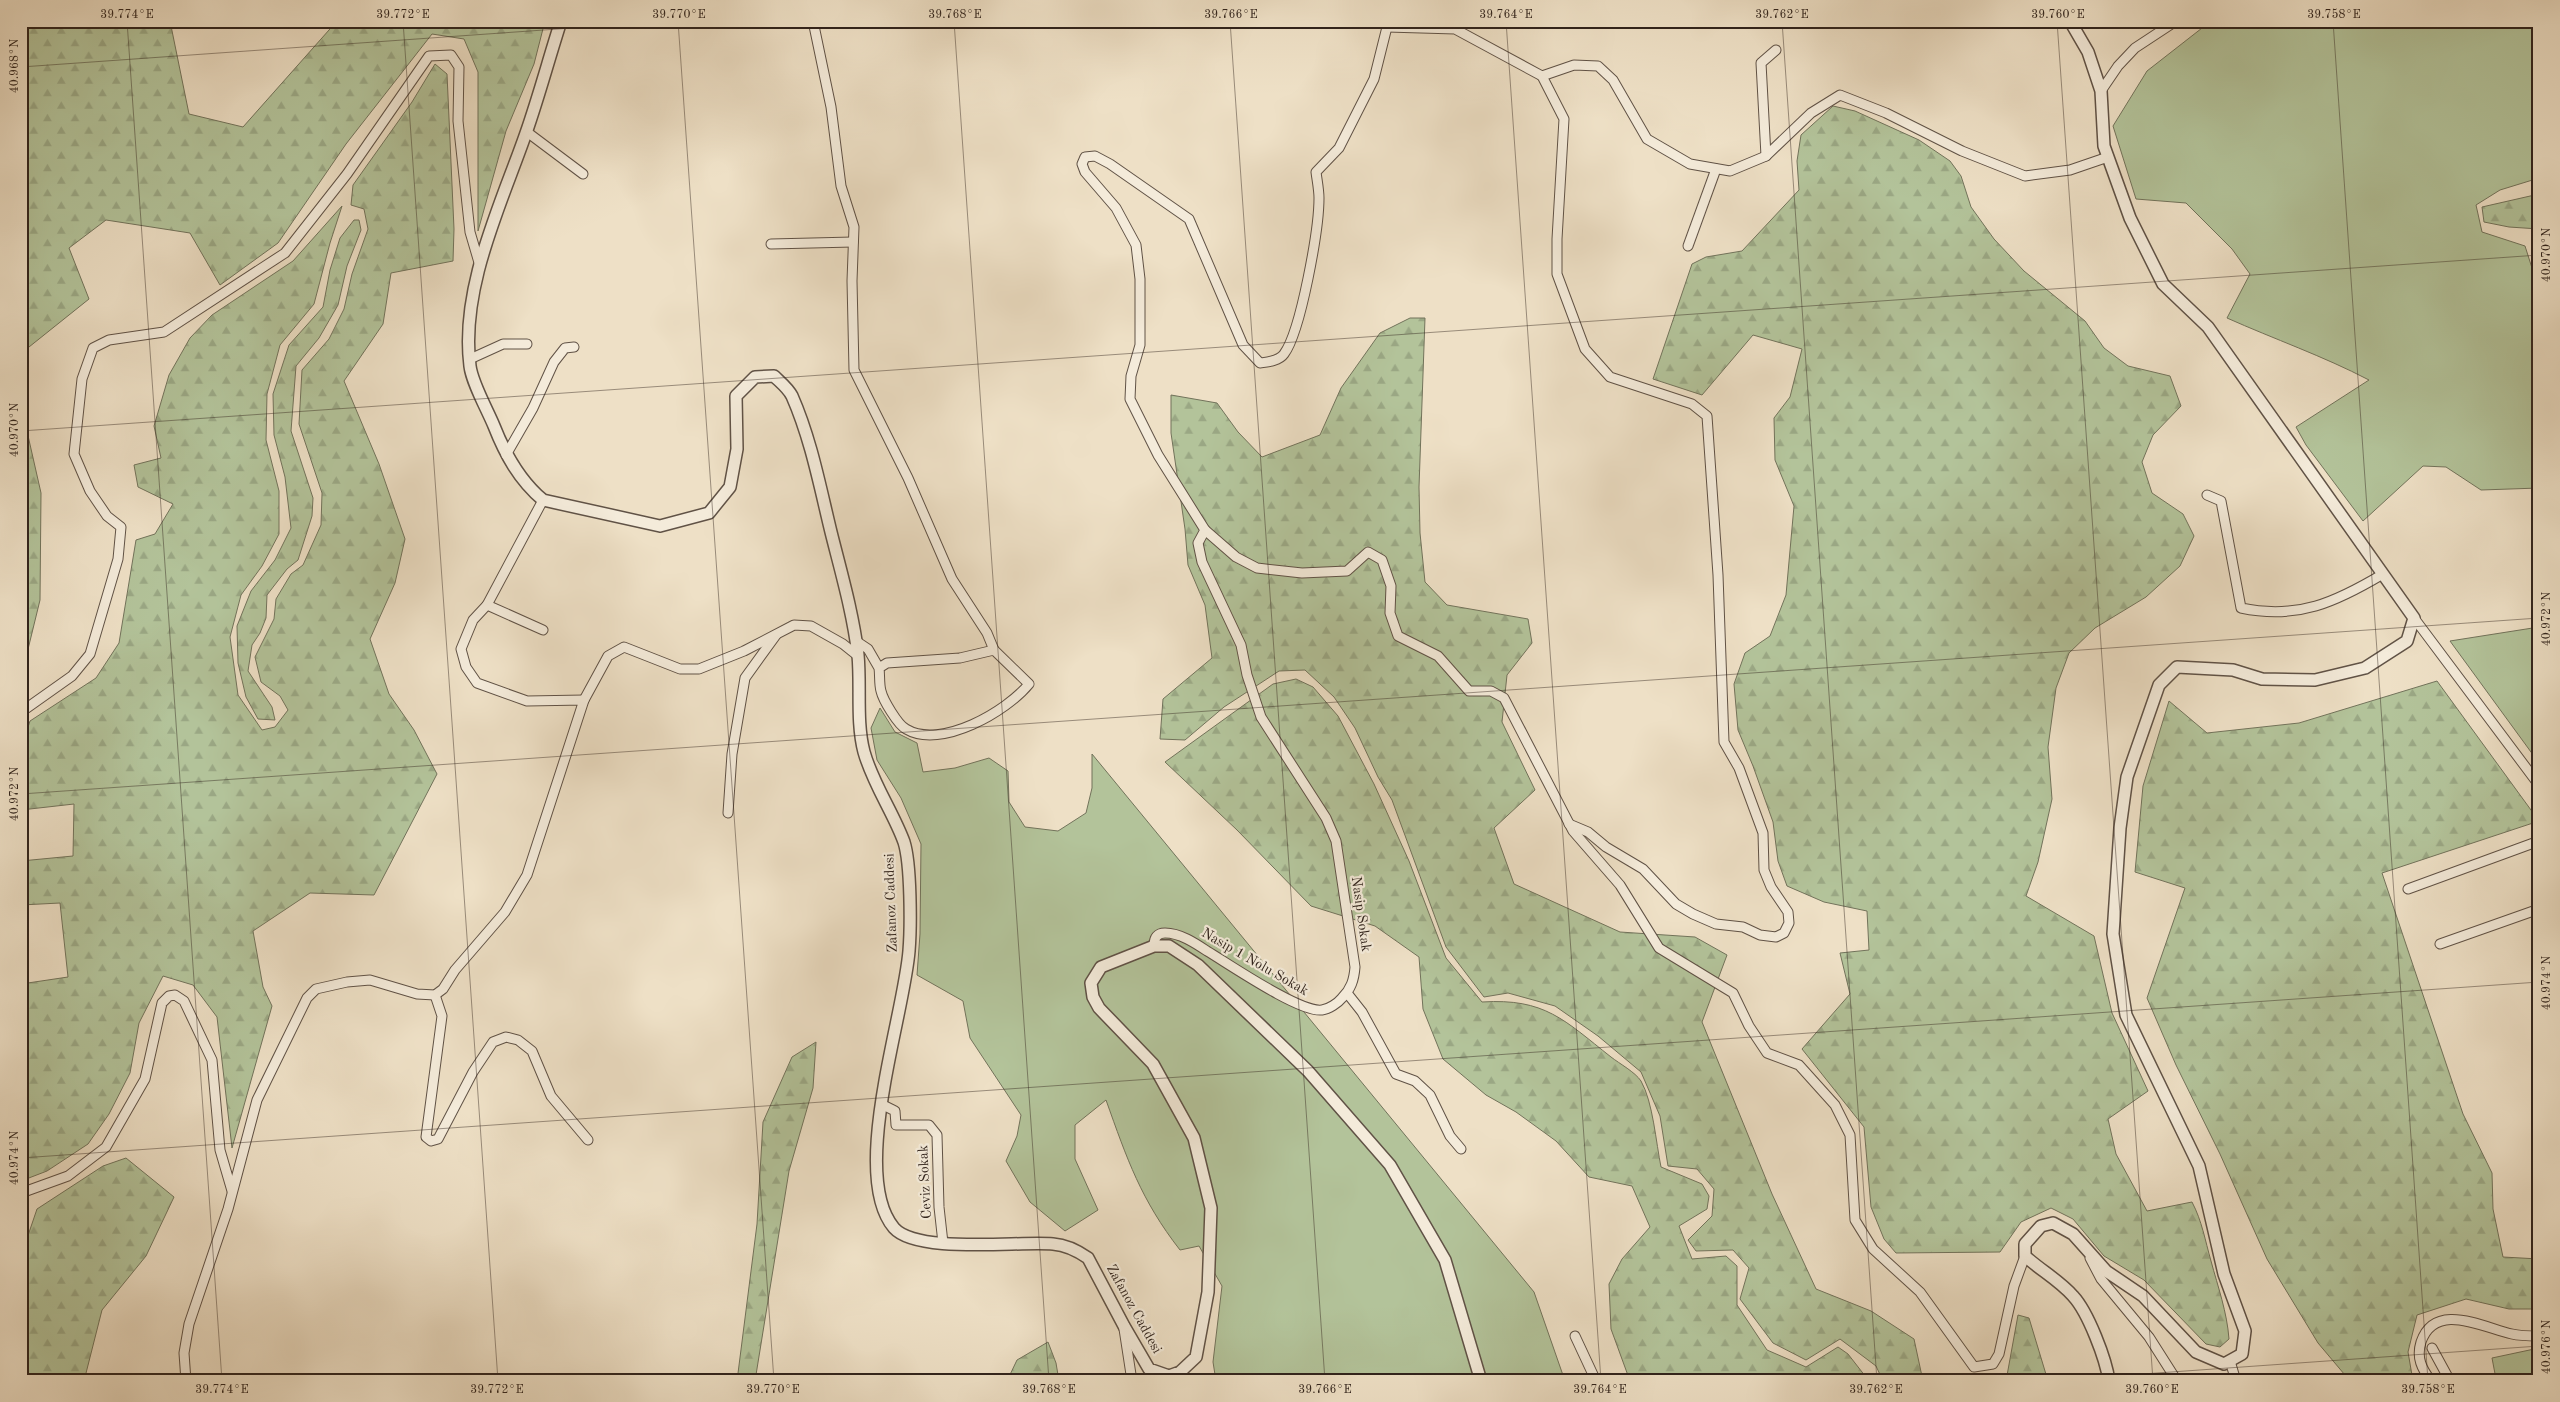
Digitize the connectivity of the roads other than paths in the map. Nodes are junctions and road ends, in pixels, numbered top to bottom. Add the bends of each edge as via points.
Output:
1 (561, 21) edge
2 (813, 21) edge
3 (2070, 21) edge
4 (2176, 21) edge
5 (1386, 24) edge
6 (1776, 50) dead end
7 (1542, 76) junction
8 (2101, 91) junction
9 (527, 132) junction
10 (1766, 156) junction
11 (2108, 157) junction
12 (1716, 168) junction
13 (583, 174) dead end
14 (853, 242) junction
15 (771, 244) dead end
16 (1688, 246) dead end
17 (480, 267) junction
18 (527, 344) dead end
19 (574, 347) dead end
20 (470, 359) junction
21 (506, 455) junction
22 (2207, 495) dead end
23 (543, 500) junction
24 (1205, 530) junction
25 (2383, 574) junction
26 (487, 605) junction
27 (2414, 618) junction
28 (543, 630) dead end
29 (776, 634) junction
30 (856, 641) junction
31 (994, 650) junction
32 (858, 656) junction
33 (879, 668) junction
34 (584, 700) junction
35 (22, 712) edge
36 (2539, 785) edge
37 (728, 813) dead end
38 (1569, 824) junction
39 (2539, 841) edge
40 (2408, 889) dead end
41 (2539, 909) edge
42 (2440, 944) dead end
43 (1154, 946) junction
44 (1347, 993) junction
45 (435, 995) junction
46 (882, 1104) junction
47 (588, 1140) dead end
48 (1461, 1149) dead end
49 (232, 1191) junction
50 (21, 1193) edge
51 (943, 1243) junction
52 (2084, 1246) junction
53 (2026, 1256) junction
54 (1124, 1326) junction
55 (1575, 1336) dead end
56 (2539, 1336) edge
57 (2432, 1348) dead end
58 (2230, 1361) junction
59 (186, 1381) edge
60 (1132, 1381) edge
61 (1481, 1381) edge
62 (1596, 1381) edge
63 (2109, 1381) edge
64 (2177, 1381) edge
65 (2236, 1381) edge
66 (2431, 1381) edge
67 (2450, 1381) edge

1 - 9 street
2 - 14 street via 831,107 841,186 854,227
3 - 8 street via 2088,52
4 - 8 street via 2135,48
5 - 7 street via 1455,29
5 - 24 street via 1374,79 1340,148 1316,172 1319,198 1311,261 1299,314 1283,356 1270,362 1260,362 1243,345 1189,219 1095,156 1086,156 1082,164 1085,172 1116,208 1136,245 1140,279 1140,345 1131,376 1130,399 1158,455
6 - 10 street via 1761,62
7 - 12 street via 1574,65 1598,66 1613,80 1647,139 1690,164
7 - 38 street via 1564,119 1557,274 1585,348 1610,377 1692,404 1707,416 1718,575 1724,742 1750,796 1763,833 1764,870 1788,912 1789,923 1784,933 1776,937 1716,924 1693,914 1676,904 1643,870 1588,832
8 - 11 street via 2104,146
9 - 13 street
9 - 17 street via 498,206
10 - 11 street via 1811,113 1840,95 2025,176 2070,170
10 - 12 street via 1730,171
11 - 25 street via 2130,218 2163,284 2208,328
12 - 16 street
14 - 15 street
14 - 31 street via 854,370 908,478 952,579 987,633
17 - 20 street via 469,322
17 - 35 street via 470,232 458,121 459,67 451,55 429,56 347,174 285,254 164,332 109,340 93,348 82,379 74,454 90,491 107,516 121,527 118,559 90,654 72,676
18 - 20 street via 503,344
19 - 21 street via 565,348 554,362
20 - 21 street via 470,368
21 - 23 street via 528,488
22 - 25 street via 2221,501 2241,608 2259,612 2318,606 2344,597
23 - 26 street
23 - 30 street, Zafanoz Caddesi via 660,526 709,512 730,487 737,449 736,396 755,377 774,376 791,393 809,444
24 - 38 street via 1236,557 1257,568 1302,573 1347,571 1368,552 1382,560 1391,586 1390,613 1398,636 1438,656 1469,691 1491,691 1504,698
24 - 44 street, Nasip Sokak via 1198,543 1202,562 1241,645 1261,717 1326,818 1336,841 1355,967
25 - 27 street
26 - 28 street
26 - 34 street via 473,620 461,649 466,667 477,683 527,701
27 - 36 street
27 - 58 street via 2407,641 2365,668 2315,680 2262,679 2233,670 2177,667 2159,685 2127,776 2113,934 2126,1014 2199,1166 2224,1274 2245,1331 2242,1354
29 - 32 street via 794,625 811,626
29 - 34 street via 699,669 680,669 624,648 608,656
29 - 37 street via 745,678 732,754
30 - 32 street, Zafanoz Caddesi
30 - 33 street via 868,649
31 - 33 street via 960,658 887,663
31 - 33 street via 1029,684 992,715 954,732 928,734 906,729 881,692
32 - 46 street, Zafanoz Caddesi via 864,753 908,858 909,950
34 - 45 street via 527,875 505,912
38 - 53 street via 1590,853 1620,884 1659,948 1733,993 1767,1053 1799,1065 1835,1105 1850,1135 1855,1220 1873,1249 1920,1292 1974,1367 1994,1364 1999,1354 2014,1286
39 - 40 street
41 - 42 street
43 - 44 street, Nasip 1 Nolu Sokak via 1154,940 1164,933 1190,941 1311,1009 1329,1007
43 - 54 street, Zafanoz Caddesi via 1101,967 1091,984 1099,1008 1153,1064 1194,1138 1211,1208 1208,1292 1196,1357 1180,1372 1169,1376 1150,1369
43 - 61 street via 1169,946 1198,965 1308,1071 1390,1165 1444,1260
44 - 48 street via 1362,1012 1396,1074 1415,1081 1430,1095 1450,1136
45 - 47 street via 442,1016 426,1137 431,1141 438,1139 492,1042 506,1037 518,1040 532,1051 551,1096
45 - 49 street via 417,994 370,980 316,989 307,998 257,1100
46 - 51 street, Zafanoz Caddesi via 876,1165 885,1213 901,1235 912,1240
46 - 51 street, Ceviz Sokak via 895,1111 896,1125 929,1125 937,1135
49 - 50 street via 220,1150 212,1060 184,1001 175,994 162,1004 145,1079 106,1147 68,1176
49 - 59 street via 189,1324 184,1353
51 - 54 street, Zafanoz Caddesi via 1054,1244 1080,1253 1088,1258
52 - 53 street via 2073,1234 2053,1222 2041,1226 2025,1244
52 - 58 street via 2106,1271 2143,1296 2196,1352 2224,1364
52 - 64 street via 2101,1279 2149,1337
53 - 63 street via 2074,1296 2096,1336
54 - 60 street
55 - 62 street
56 - 66 street via 2513,1335 2468,1321 2438,1321 2427,1328 2420,1345 2420,1367
57 - 67 street
58 - 65 street

